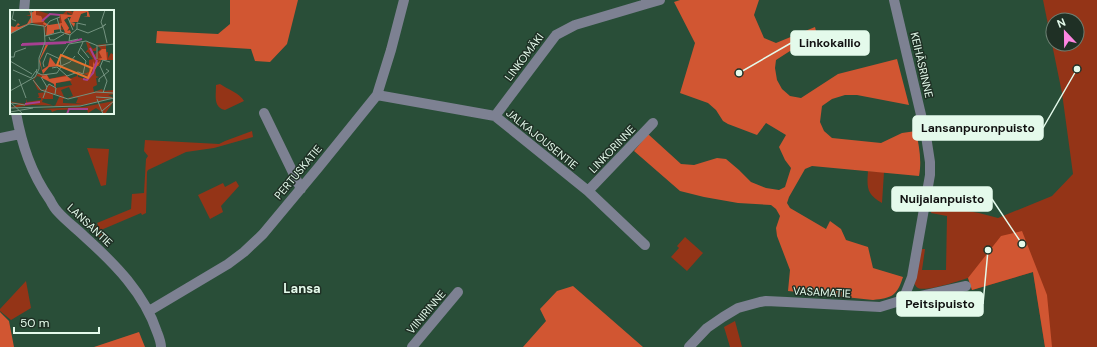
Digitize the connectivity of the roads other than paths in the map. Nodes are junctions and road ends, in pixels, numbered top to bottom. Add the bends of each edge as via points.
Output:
1 (25, 0) edge
2 (404, 0) edge
3 (660, 0) edge
4 (894, 0) edge
5 (646, 2) edge
6 (24, 10) edge
7 (377, 95) junction
8 (264, 112) dead end
9 (16, 114) edge
10 (495, 116) junction
11 (653, 123) dead end
12 (20, 134) junction
13 (0, 138) edge
14 (301, 189) junction
15 (588, 191) junction
16 (645, 245) dead end
17 (966, 286) dead end
18 (458, 292) dead end
19 (903, 300) junction
20 (149, 311) junction
21 (161, 347) edge
22 (412, 347) edge
23 (689, 347) edge

1 - 6 street
2 - 7 street, PERTUSKATIE
3 - 5 street, LINKOMÄKI
4 - 19 street, KEIHÄSRINNE via 930,162 930,175 912,277
5 - 10 street, LINKOMÄKI via 575,25 556,35
7 - 10 street, JALKAJOUSENTIE
7 - 14 street, PERTUSKATIE
8 - 14 street
9 - 12 street, LANSANTIE
10 - 15 street, JALKAJOUSENTIE
11 - 15 street, LINKORINNE
12 - 13 street
12 - 20 street, LANSANTIE via 35,176 58,212 128,280
14 - 20 street, PERTUSKATIE via 263,234 244,252
15 - 16 street, JALKAJOUSENTIE
17 - 19 street, VASAMATIE
18 - 22 street, VIINIRINNE
19 - 23 street, VASAMATIE via 880,307 760,302 738,308 723,317 707,328
20 - 21 street, LANSANTIE

